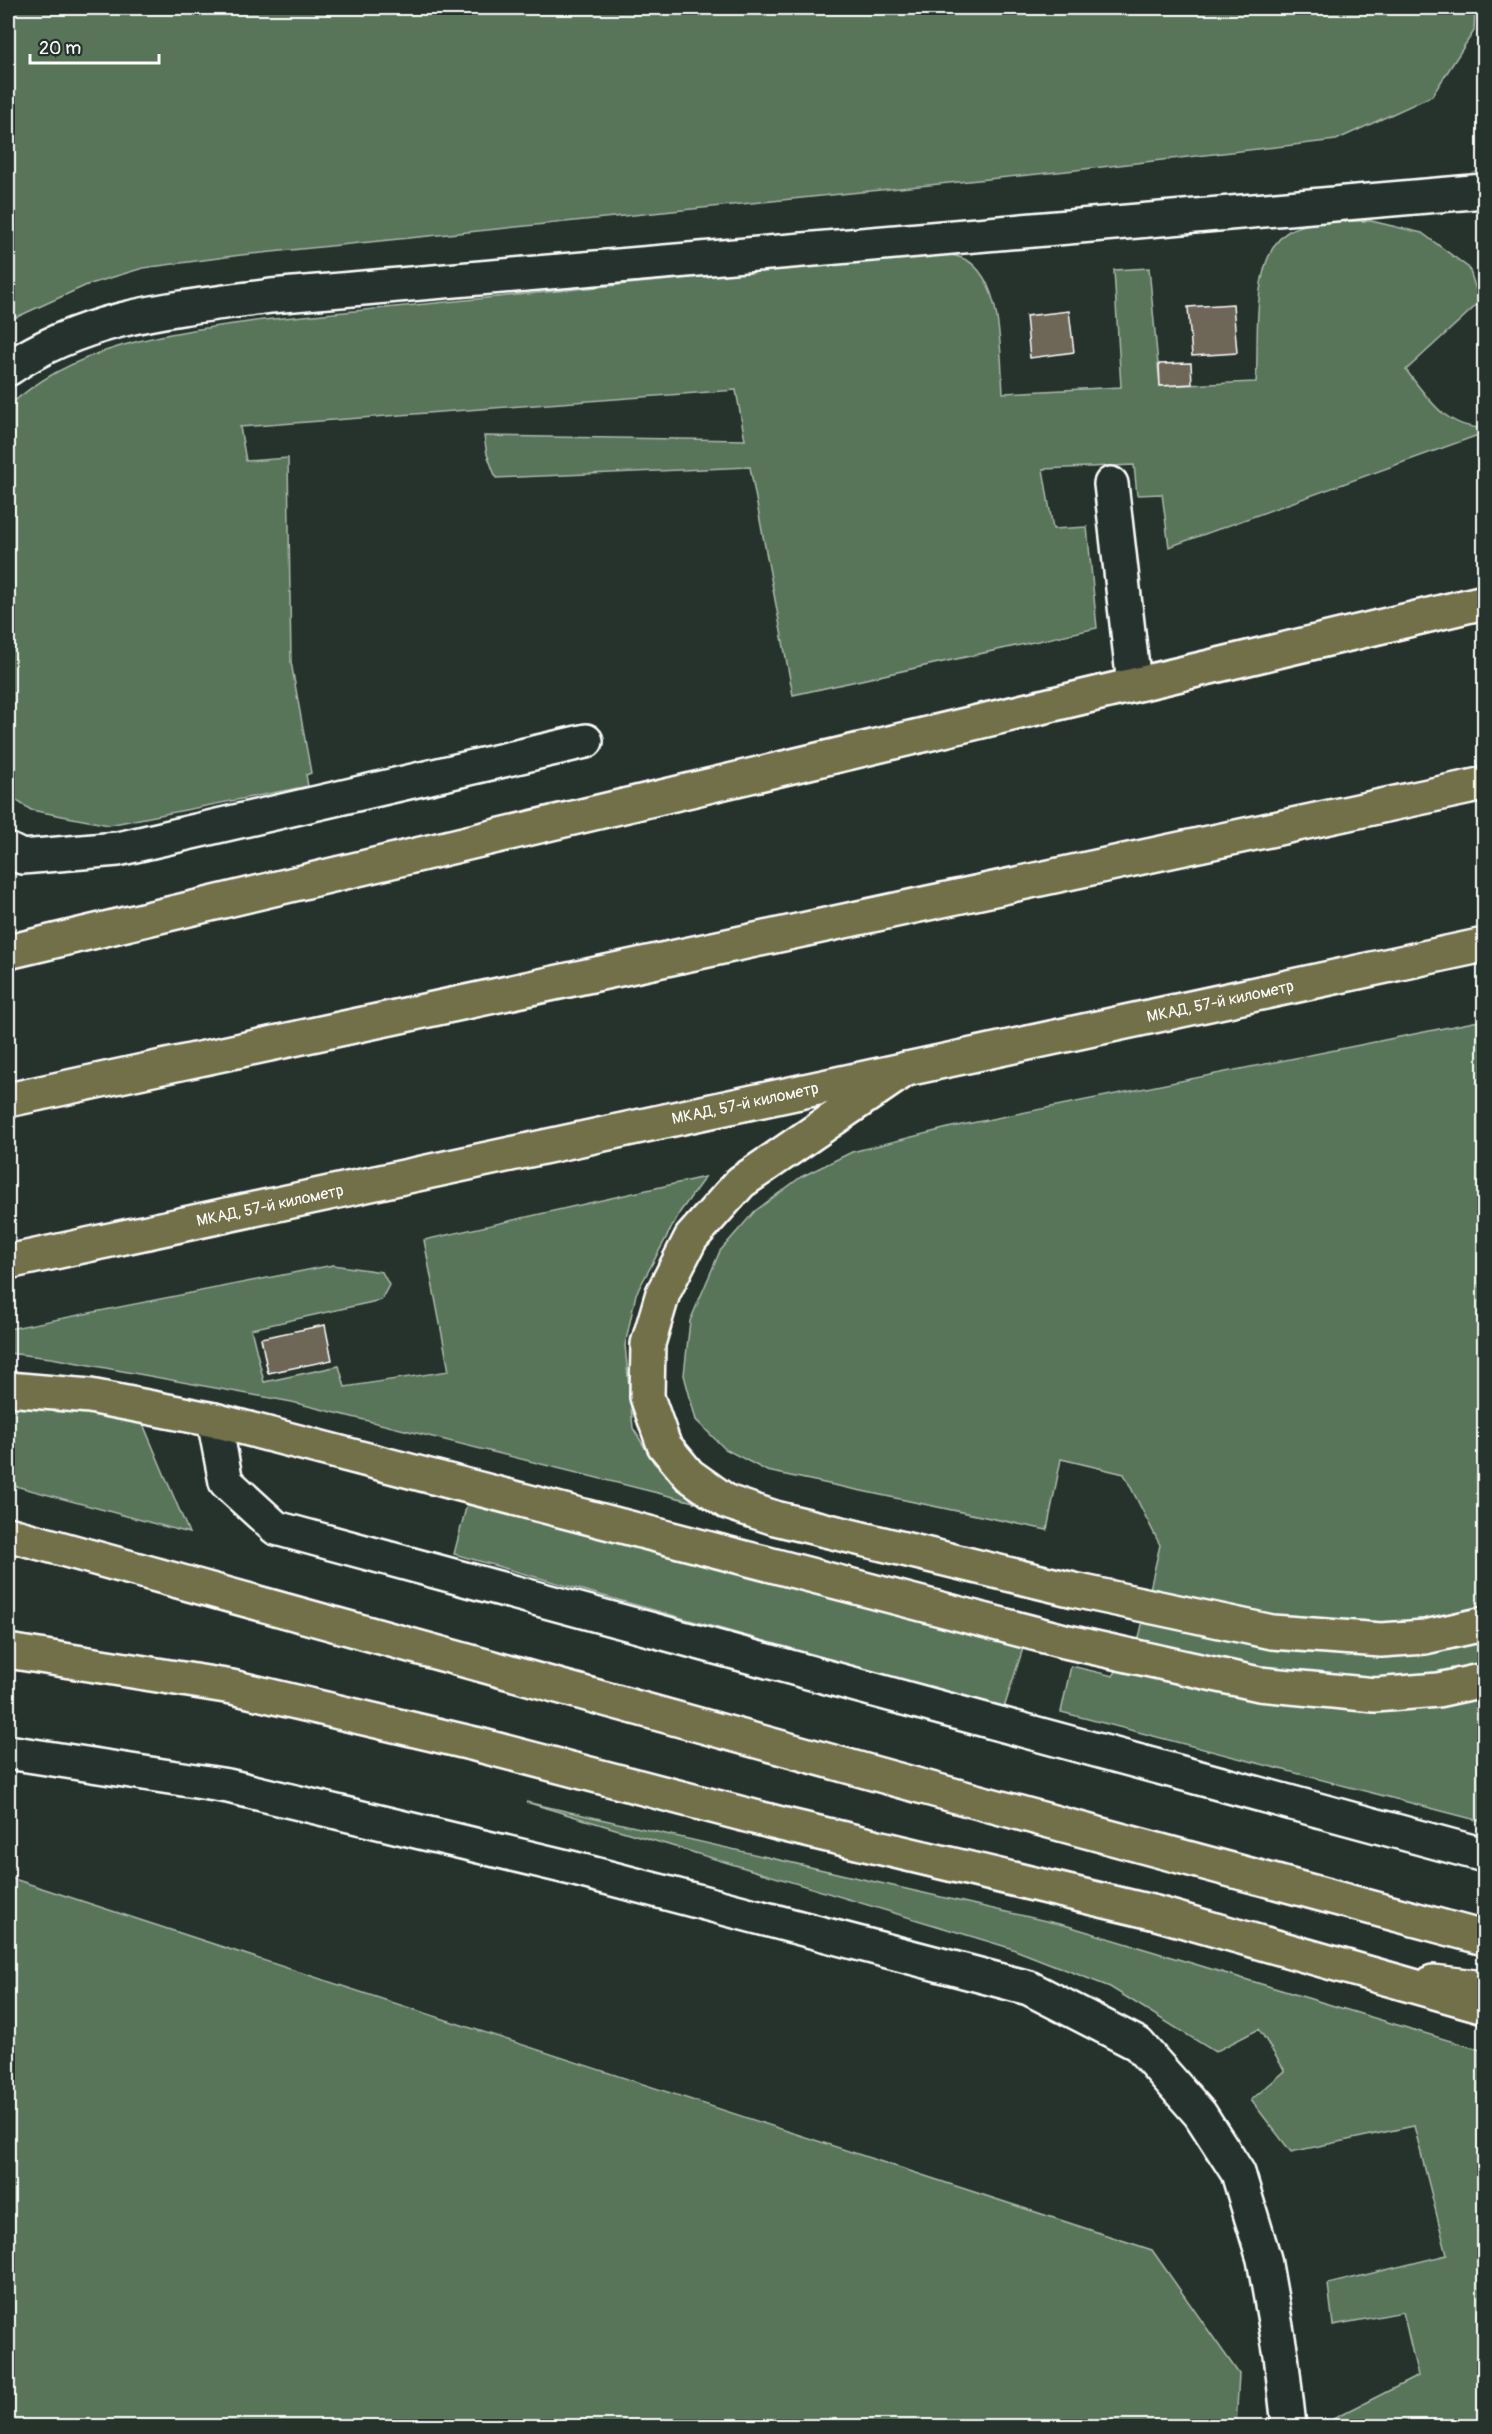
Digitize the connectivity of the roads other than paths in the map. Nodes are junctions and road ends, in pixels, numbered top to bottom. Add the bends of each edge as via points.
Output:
1 (1485, 191) edge
2 (8, 369) edge
3 (1110, 484) dead end
4 (1485, 602) edge
5 (1134, 684) junction
6 (586, 741) dead end
7 (1484, 784) edge
8 (8, 850) edge
9 (1485, 945) edge
10 (8, 952) edge
11 (910, 1066) junction
12 (8, 1100) edge
13 (8, 1262) edge
14 (8, 1389) edge
15 (214, 1420) junction
16 (8, 1534) edge
17 (1485, 1624) edge
18 (8, 1651) edge
19 (1485, 1680) edge
20 (8, 1752) edge
21 (1485, 1855) edge
22 (1485, 1938) edge
23 (1377, 1975) junction
24 (1485, 1988) edge
25 (1485, 2006) edge
26 (1289, 2427) edge

1 - 2 street via 271,296 144,313 70,335
3 - 5 street
4 - 5 main road
5 - 10 main road
6 - 8 street via 118,849 22,857
7 - 12 main road
9 - 11 main road, МКАД, 57-й километр
11 - 13 main road, МКАД, 57-й километр
11 - 17 main road via 741,1182 691,1238 663,1293 648,1344 647,1397 664,1445 689,1475 727,1502 775,1518 1074,1590 1272,1632 1381,1640 1425,1637
14 - 15 main road via 90,1396
15 - 19 main road via 1064,1641 1259,1684 1375,1695 1438,1690
15 - 21 street via 226,1482 276,1528
16 - 22 main road
18 - 23 main road via 232,1687 475,1744 780,1824 1156,1913
20 - 26 street via 228,1786 571,1868 1029,1988 1138,2044 1200,2114 1238,2173 1264,2259
23 - 24 main road
23 - 25 main road

